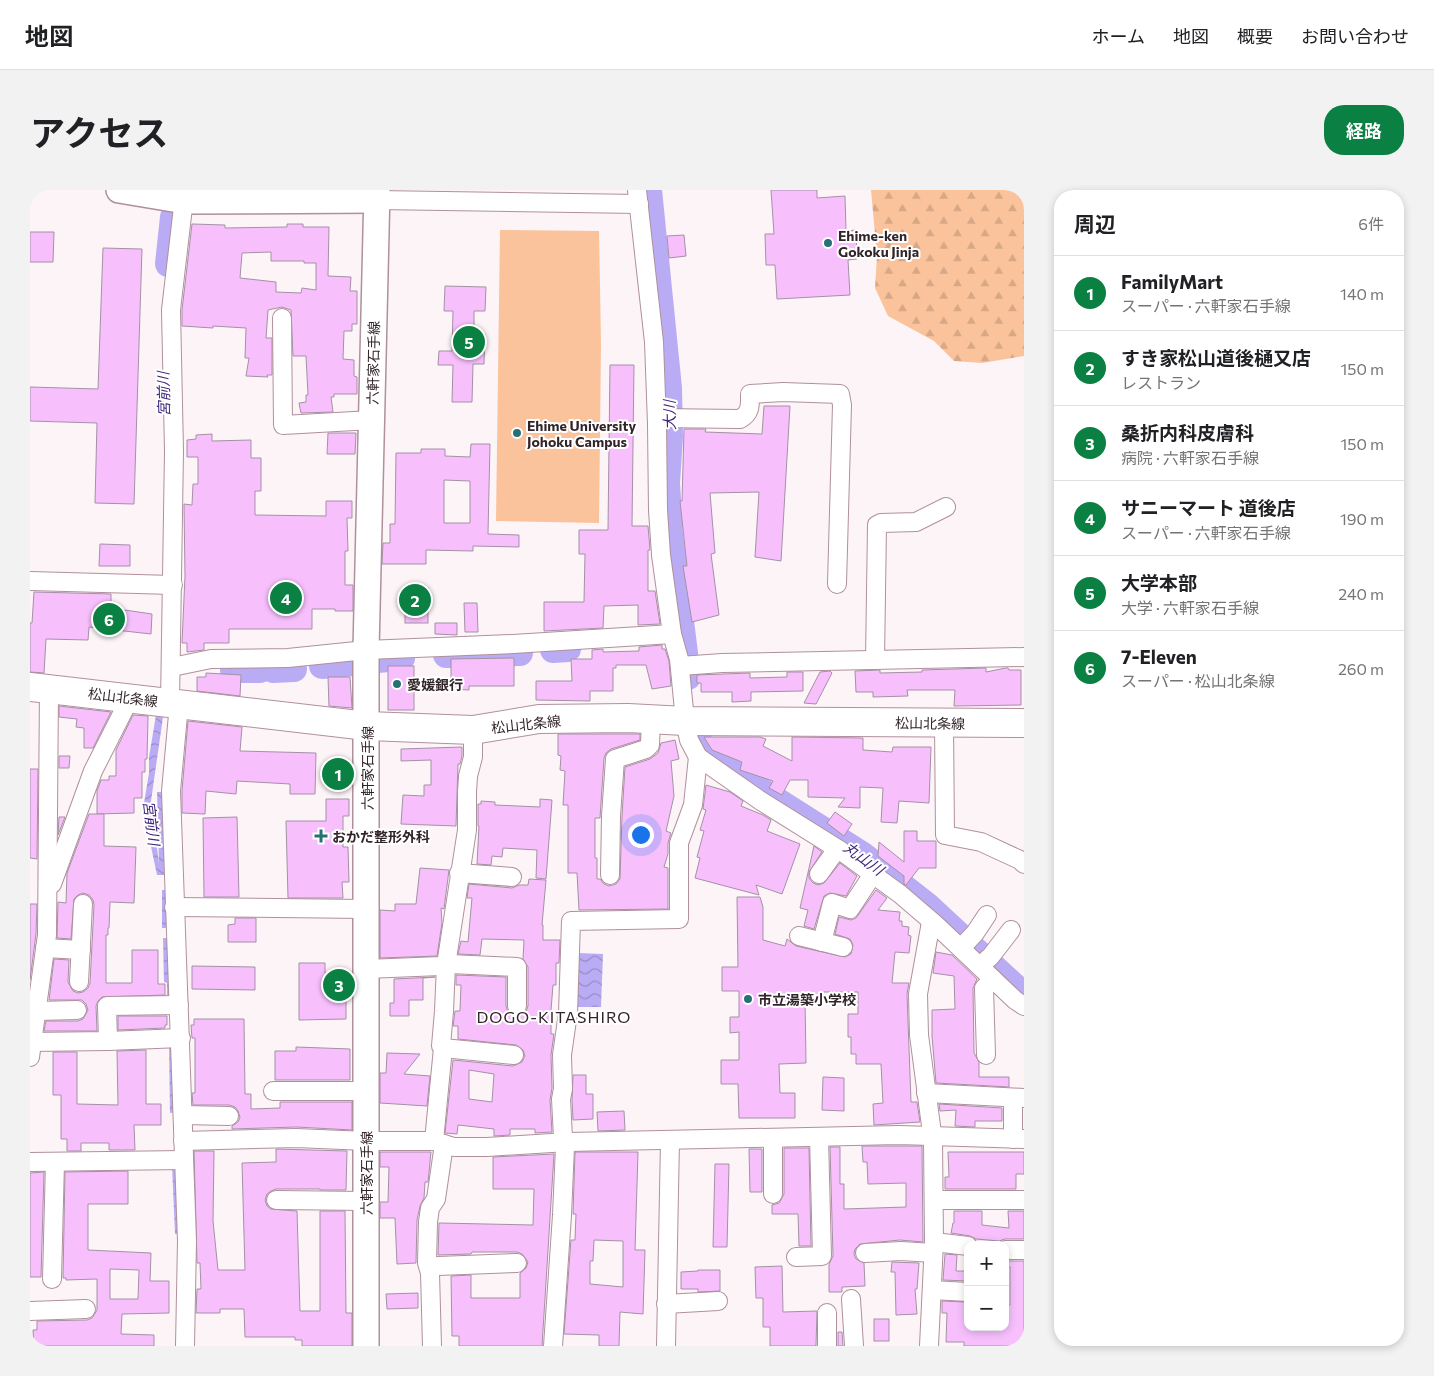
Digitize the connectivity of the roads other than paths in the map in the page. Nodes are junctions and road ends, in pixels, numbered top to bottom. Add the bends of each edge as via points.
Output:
1 (119, 190) edge
2 (377, 195) edge
3 (180, 197) edge
4 (638, 197) edge
5 (282, 318) dead end
6 (658, 418) junction
7 (372, 420) junction
8 (946, 507) dead end
9 (30, 582) edge
10 (837, 584) dead end
11 (173, 585) junction
12 (672, 634) junction
13 (366, 650) junction
14 (1024, 657) edge
15 (875, 660) junction
16 (172, 666) junction
17 (684, 666) junction
18 (40, 688) edge
19 (130, 698) junction
20 (175, 703) junction
21 (651, 719) junction
22 (685, 721) junction
23 (944, 723) junction
24 (1024, 723) edge
25 (367, 726) junction
26 (473, 730) junction
27 (698, 757) junction
28 (837, 849) junction
29 (1024, 864) edge
30 (460, 873) junction
31 (819, 874) dead end
32 (873, 874) junction
33 (610, 875) dead end
34 (512, 877) dead end
35 (48, 896) junction
36 (83, 904) dead end
37 (174, 907) junction
38 (366, 909) junction
39 (986, 914) dead end
40 (931, 922) junction
41 (1011, 930) dead end
42 (799, 936) dead end
43 (822, 942) junction
44 (965, 944) junction
45 (843, 947) dead end
46 (81, 950) junction
47 (40, 955) edge
48 (985, 962) junction
49 (446, 965) junction
50 (366, 969) junction
51 (993, 979) junction
52 (79, 982) dead end
53 (179, 1004) junction
54 (517, 1006) dead end
55 (1024, 1006) edge
56 (77, 1010) dead end
57 (37, 1011) junction
58 (181, 1038) junction
59 (108, 1041) junction
60 (30, 1047) edge
61 (444, 1048) junction
62 (514, 1055) dead end
63 (986, 1055) dead end
64 (273, 1091) dead end
65 (366, 1091) junction
66 (926, 1093) junction
67 (1018, 1098) edge
68 (183, 1114) junction
69 (229, 1116) dead end
70 (932, 1135) junction
71 (819, 1137) junction
72 (773, 1138) junction
73 (1018, 1139) edge
74 (183, 1141) junction
75 (366, 1141) junction
76 (670, 1141) junction
77 (439, 1142) junction
78 (563, 1142) junction
79 (184, 1160) junction
80 (30, 1162) edge
81 (55, 1162) junction
82 (773, 1194) dead end
83 (276, 1200) dead end
84 (934, 1200) junction
85 (1024, 1200) edge
86 (366, 1201) junction
87 (964, 1246) edge
88 (934, 1248) junction
89 (1009, 1250) edge
90 (1024, 1250) edge
91 (865, 1253) dead end
92 (796, 1257) dead end
93 (517, 1263) dead end
94 (429, 1268) junction
95 (52, 1279) dead end
96 (932, 1290) junction
97 (964, 1292) edge
98 (852, 1299) dead end
99 (718, 1301) dead end
100 (666, 1304) junction
101 (86, 1309) dead end
102 (30, 1311) edge
103 (827, 1312) dead end
104 (185, 1346) edge
105 (366, 1346) edge
106 (432, 1346) edge
107 (553, 1346) edge
108 (666, 1346) edge
109 (827, 1346) edge
110 (854, 1346) edge
111 (929, 1346) edge

1 - 3 main road
2 - 3 main road
2 - 4 street
2 - 7 main road, 六軒家石手線
3 - 11 street via 171,310
4 - 6 street via 654,342
5 - 7 street via 283,424
6 - 10 street via 740,419 750,408 750,394 840,394
6 - 12 street via 659,537
7 - 13 main road, 六軒家石手線
8 - 15 street via 916,522 877,525
9 - 11 street
11 - 16 street
12 - 13 street
12 - 17 street
13 - 16 street via 288,658 210,659
13 - 25 main road, 六軒家石手線
14 - 15 street
15 - 17 street
16 - 20 street
17 - 22 street
18 - 19 main road, 松山北条線
18 - 35 street via 47,787
19 - 20 main road, 松山北条線
19 - 35 street via 94,771
20 - 25 main road, 松山北条線
20 - 37 street via 171,790
21 - 22 main road, 松山北条線
21 - 26 main road, 松山北条線 via 539,719
21 - 33 street via 650,745 615,758 610,816
22 - 23 main road, 松山北条線
22 - 27 street
23 - 24 main road, 松山北条線
23 - 29 street via 944,835 981,842
25 - 26 main road, 松山北条線
25 - 38 main road, 六軒家石手線
26 - 30 street via 467,830
27 - 28 street
27 - 78 street via 693,804 678,843 679,919 571,921 568,1013 562,1055
28 - 31 street
28 - 32 street
30 - 34 street
30 - 49 street
32 - 40 street
32 - 43 street via 850,909 832,903
35 - 47 street
36 - 46 street
37 - 38 street
37 - 53 street
38 - 50 main road, 六軒家石手線
39 - 44 street
40 - 44 street
40 - 66 street via 918,994
41 - 48 street
42 - 43 street
43 - 45 street
44 - 48 street
46 - 47 street
46 - 52 street
47 - 57 street
48 - 51 street
49 - 50 street
49 - 54 street via 517,967
49 - 61 street via 441,1046
50 - 65 main road, 六軒家石手線
51 - 55 street
51 - 63 street via 984,988
53 - 58 street
53 - 59 street via 107,1006
56 - 57 street
57 - 60 street
58 - 59 street
58 - 68 street
59 - 60 street
61 - 62 street
61 - 77 street
64 - 65 street
65 - 75 main road, 六軒家石手線
66 - 67 street
66 - 70 street
67 - 73 street
68 - 69 street
68 - 74 street
70 - 71 street
70 - 73 street
70 - 84 street
71 - 72 street
71 - 92 street via 822,1256
72 - 76 street
72 - 82 street
74 - 75 street via 296,1138
74 - 79 street
75 - 77 street
75 - 86 main road, 六軒家石手線
76 - 78 street
76 - 100 street
77 - 78 street via 454,1147
77 - 94 street via 436,1199 430,1208 428,1222
78 - 107 street via 562,1215
79 - 81 street
79 - 104 street via 187,1241
80 - 81 street
81 - 95 street
83 - 86 street
84 - 85 street
84 - 88 street
86 - 105 main road, 六軒家石手線
87 - 88 street
88 - 91 street
88 - 96 street
89 - 90 street
93 - 94 street
94 - 106 street
96 - 97 street
96 - 111 street
98 - 110 street
99 - 100 street
100 - 108 street
101 - 102 street
103 - 109 street

